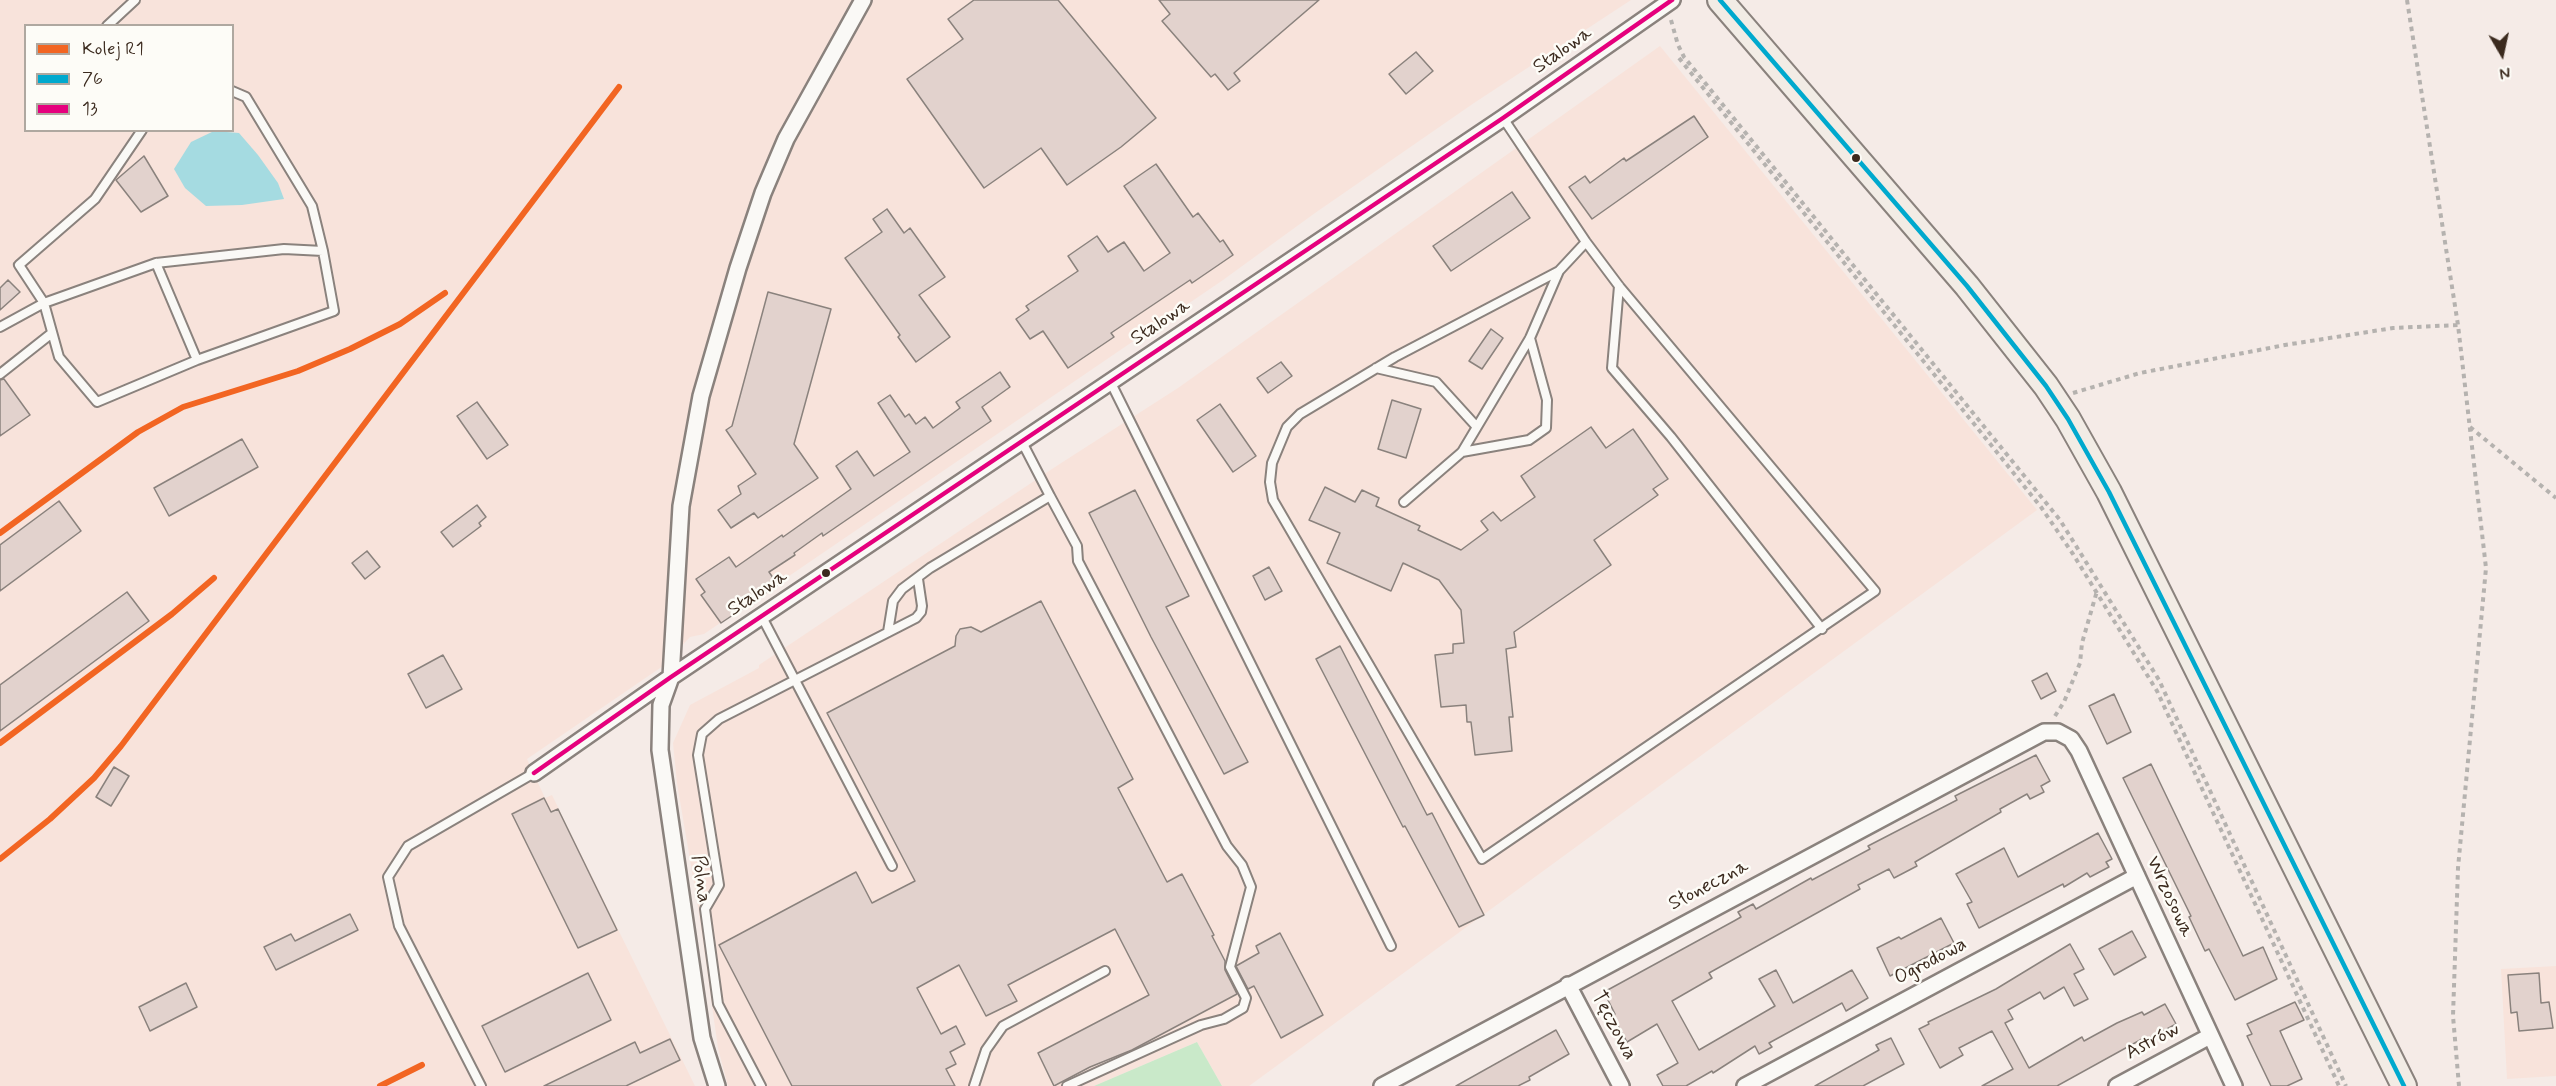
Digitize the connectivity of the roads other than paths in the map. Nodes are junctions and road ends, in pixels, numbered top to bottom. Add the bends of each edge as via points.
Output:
1 (135, 0) edge
2 (863, 0) edge
3 (1672, 0) edge
4 (1720, 0) edge
5 (109, 24) edge
6 (234, 92) edge
7 (1503, 118) junction
8 (141, 132) edge
9 (1586, 242) junction
10 (323, 251) junction
11 (156, 263) junction
12 (1559, 271) junction
13 (1619, 286) junction
14 (44, 303) junction
15 (0, 327) edge
16 (52, 333) junction
17 (1530, 338) junction
18 (197, 360) junction
19 (1376, 368) junction
20 (0, 374) edge
21 (1111, 383) junction
22 (1476, 426) junction
23 (1022, 442) junction
24 (1462, 452) junction
25 (1050, 496) junction
26 (1404, 502) dead end
27 (918, 579) junction
28 (762, 617) junction
29 (1822, 629) junction
30 (890, 631) junction
31 (671, 677) junction
32 (795, 682) junction
33 (2051, 732) joint
34 (534, 773) joint
35 (892, 866) dead end
36 (2137, 876) junction
37 (1391, 946) dead end
38 (1105, 971) dead end
39 (1568, 985) junction
40 (2210, 1036) junction
41 (481, 1086) edge
42 (717, 1086) edge
43 (761, 1086) edge
44 (974, 1086) edge
45 (1067, 1086) edge
46 (1382, 1086) edge
47 (1621, 1086) edge
48 (1745, 1086) edge
49 (2117, 1086) edge
50 (2234, 1086) edge
51 (2404, 1086) edge

1 - 5 lane
2 - 31 street, Polna via 781,150 763,193 715,343 681,506
3 - 7 street, Stalowa
4 - 51 main road via 1967,286 2057,401 2109,492
6 - 10 lane via 246,97 312,206
7 - 9 lane
7 - 21 street, Stalowa
8 - 14 lane via 95,199 19,265
9 - 12 lane
9 - 13 lane
10 - 11 lane via 284,249
10 - 18 lane via 334,311
11 - 14 lane
11 - 18 lane
12 - 17 lane
12 - 19 lane
13 - 29 lane via 1612,368
13 - 29 lane via 1875,591
14 - 15 lane
14 - 16 lane
16 - 18 lane via 58,357 97,402
16 - 20 lane
17 - 22 lane
17 - 24 lane via 1547,400 1546,428 1529,440
19 - 22 lane via 1436,382
19 - 29 lane via 1307,408 1287,427 1272,463 1273,500 1482,859
21 - 23 street, Stalowa
21 - 37 lane
22 - 24 lane
23 - 25 lane
23 - 28 street, Stalowa
24 - 26 lane
25 - 27 lane
25 - 45 lane via 1077,546 1078,561 1251,887 1230,967 1246,998 1243,1008
27 - 30 lane via 902,589 893,601
27 - 30 lane via 921,612
28 - 31 street, Stalowa
28 - 32 lane
30 - 32 lane
31 - 34 street, Stalowa
31 - 42 street, Polna via 661,705 660,750 702,1038
32 - 35 lane
32 - 43 lane via 718,719 702,734 698,754 719,885 708,901 705,917 718,1004
33 - 36 street, Wrzosowa via 2071,739 2079,751
33 - 39 street, Słoneczna
34 - 41 lane via 408,846 388,877 399,926
36 - 40 street, Wrzosowa
36 - 48 street, Ogrodowa
38 - 44 lane via 1003,1026 986,1050
39 - 46 street, Słoneczna
39 - 47 street, Tęczowa
40 - 49 street, Astrów
40 - 50 street, Wrzosowa

